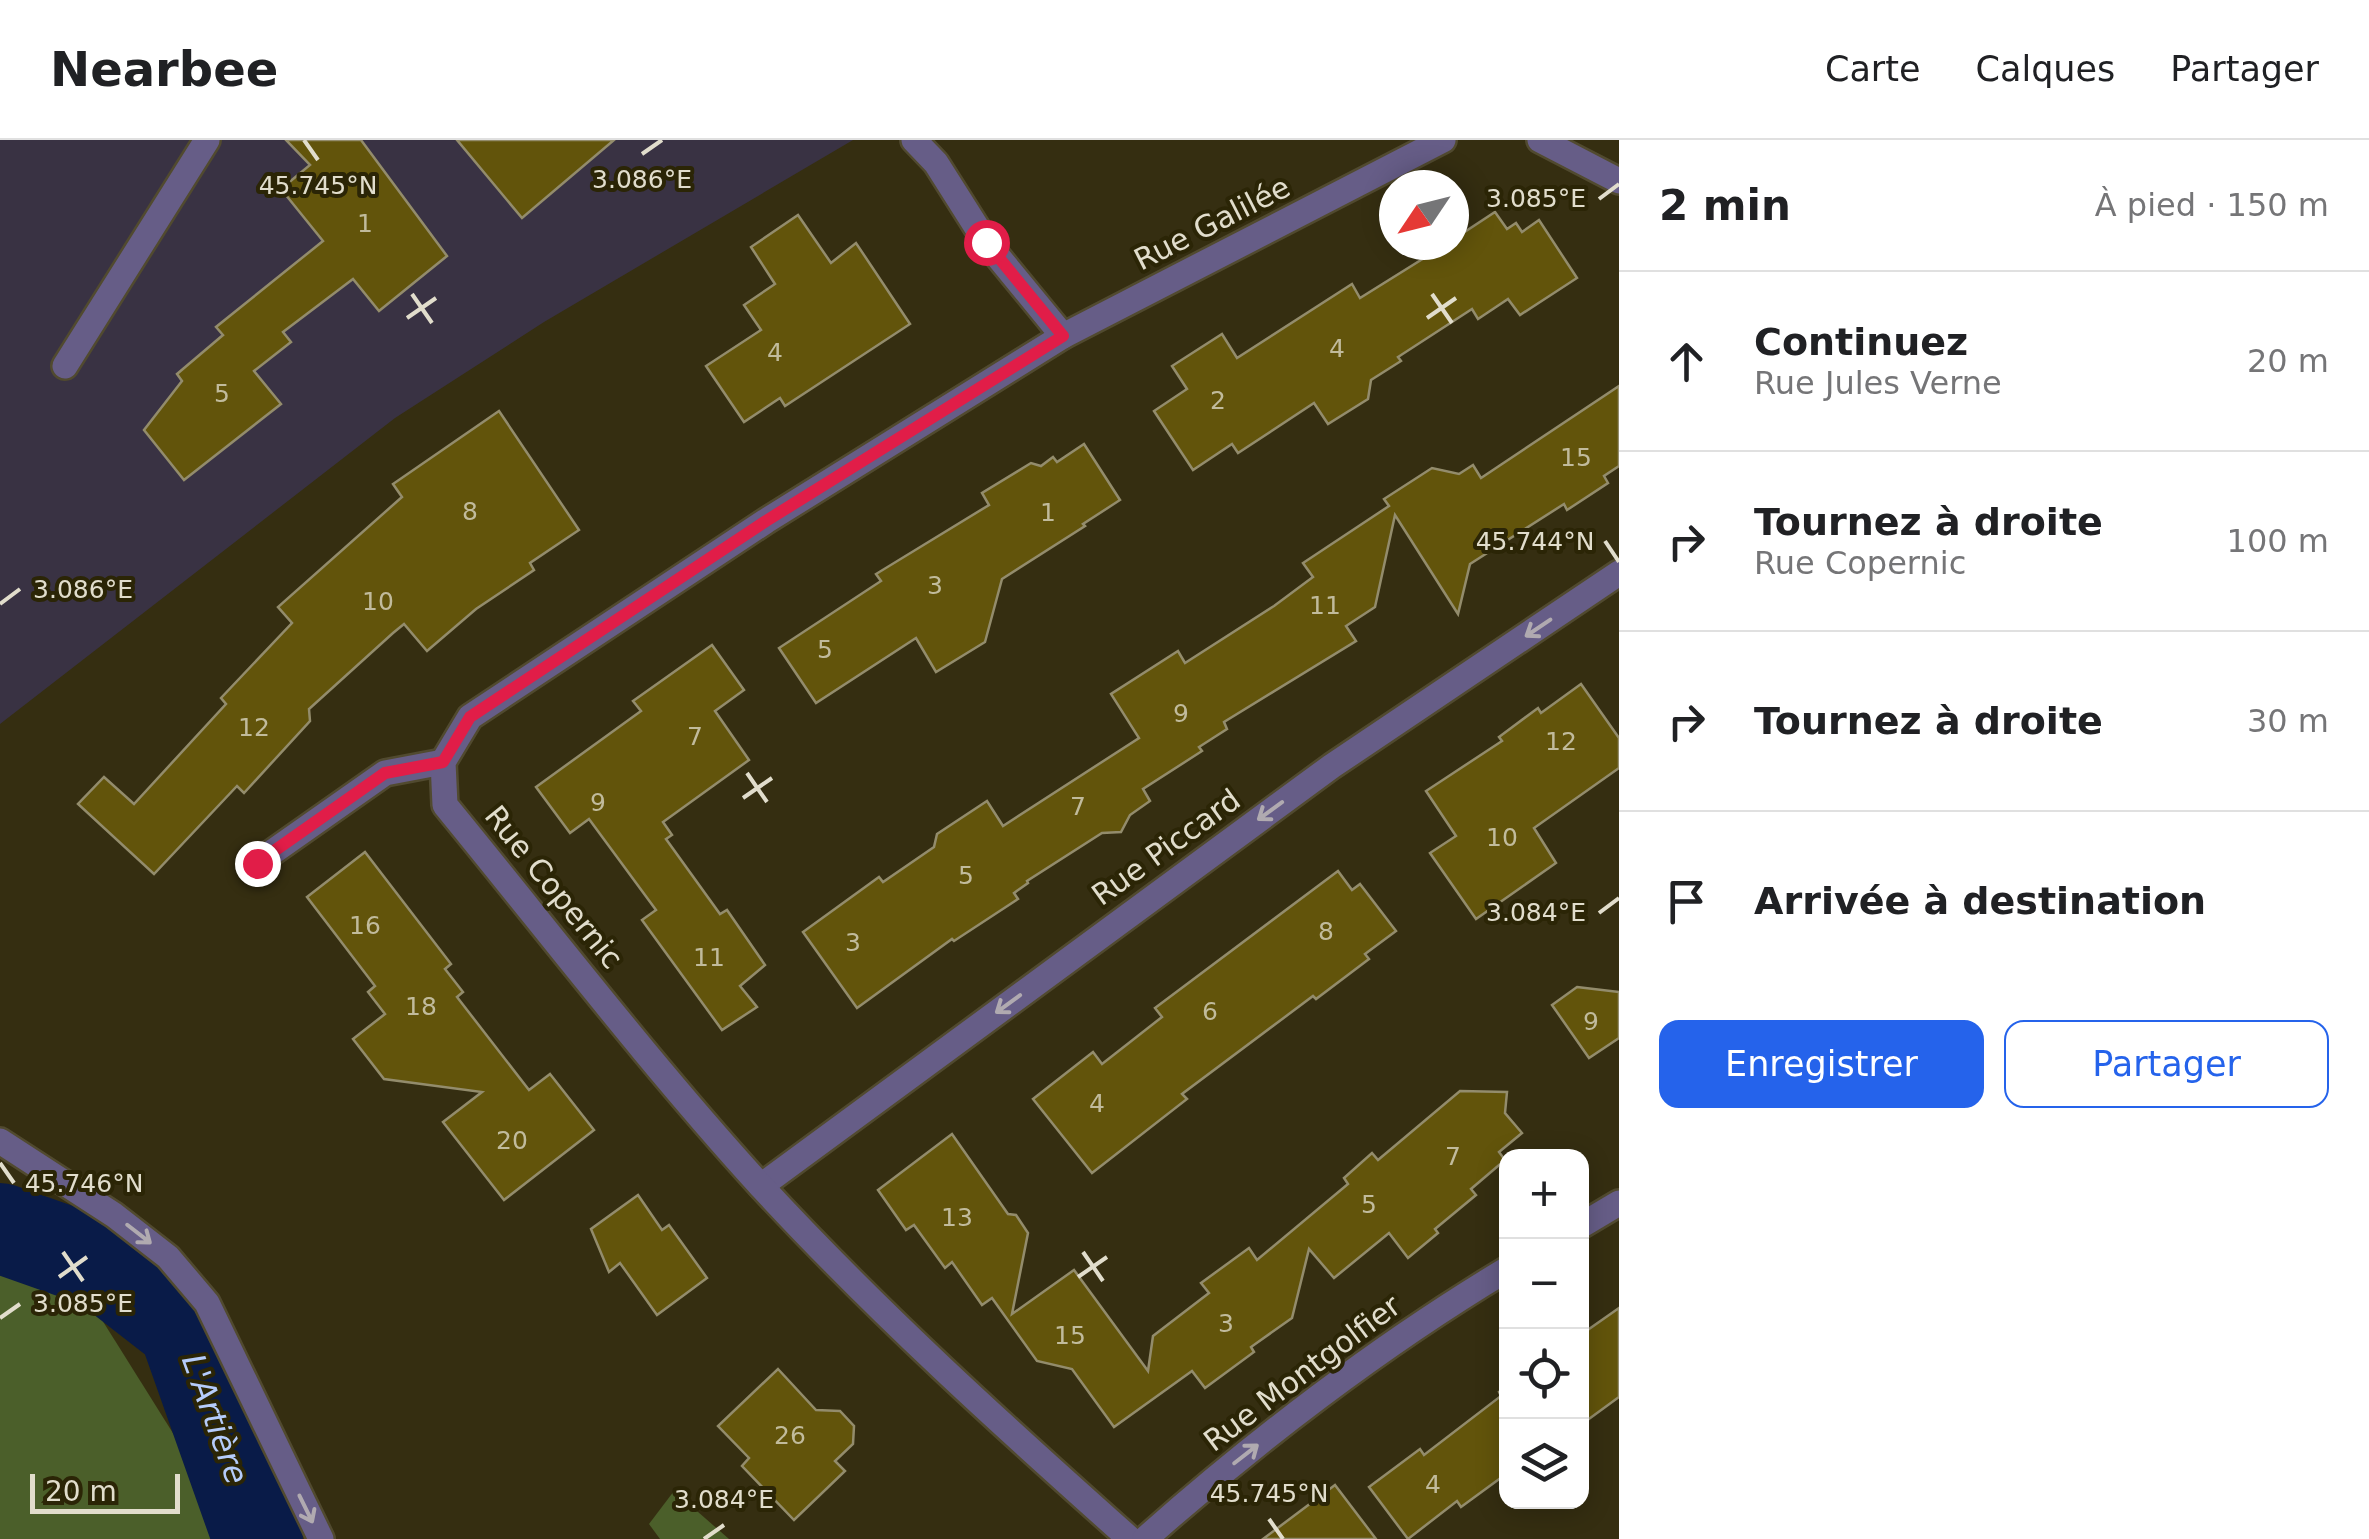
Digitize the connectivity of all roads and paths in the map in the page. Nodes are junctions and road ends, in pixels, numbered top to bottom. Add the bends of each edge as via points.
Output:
1 (207, 140) edge
2 (914, 140) edge
3 (1444, 140) edge
4 (1540, 140) edge
5 (1619, 181) edge
6 (1063, 336) junction
7 (65, 366) dead end
8 (1619, 574) edge
9 (443, 762) junction
10 (257, 863) dead end
11 (0, 1141) edge
12 (761, 1186) junction
13 (1619, 1203) edge
14 (1589, 1222) edge
15 (1499, 1275) edge
16 (321, 1539) edge
17 (1130, 1539) edge
18 (1144, 1539) edge

1 - 7 street
2 - 6 street
3 - 6 street, Rue Galilée
4 - 5 street
6 - 9 street via 470,717
8 -> 12 street, Rue Piccard via 1332,766
9 - 10 street via 385,773
9 - 12 street, Rue Copernic via 446,805
11 -> 16 street via 168,1257 206,1303
12 - 17 street, Rue Copernic via 943,1372
13 - 14 street
18 -> 15 street, Rue Montgolfier via 1304,1410

